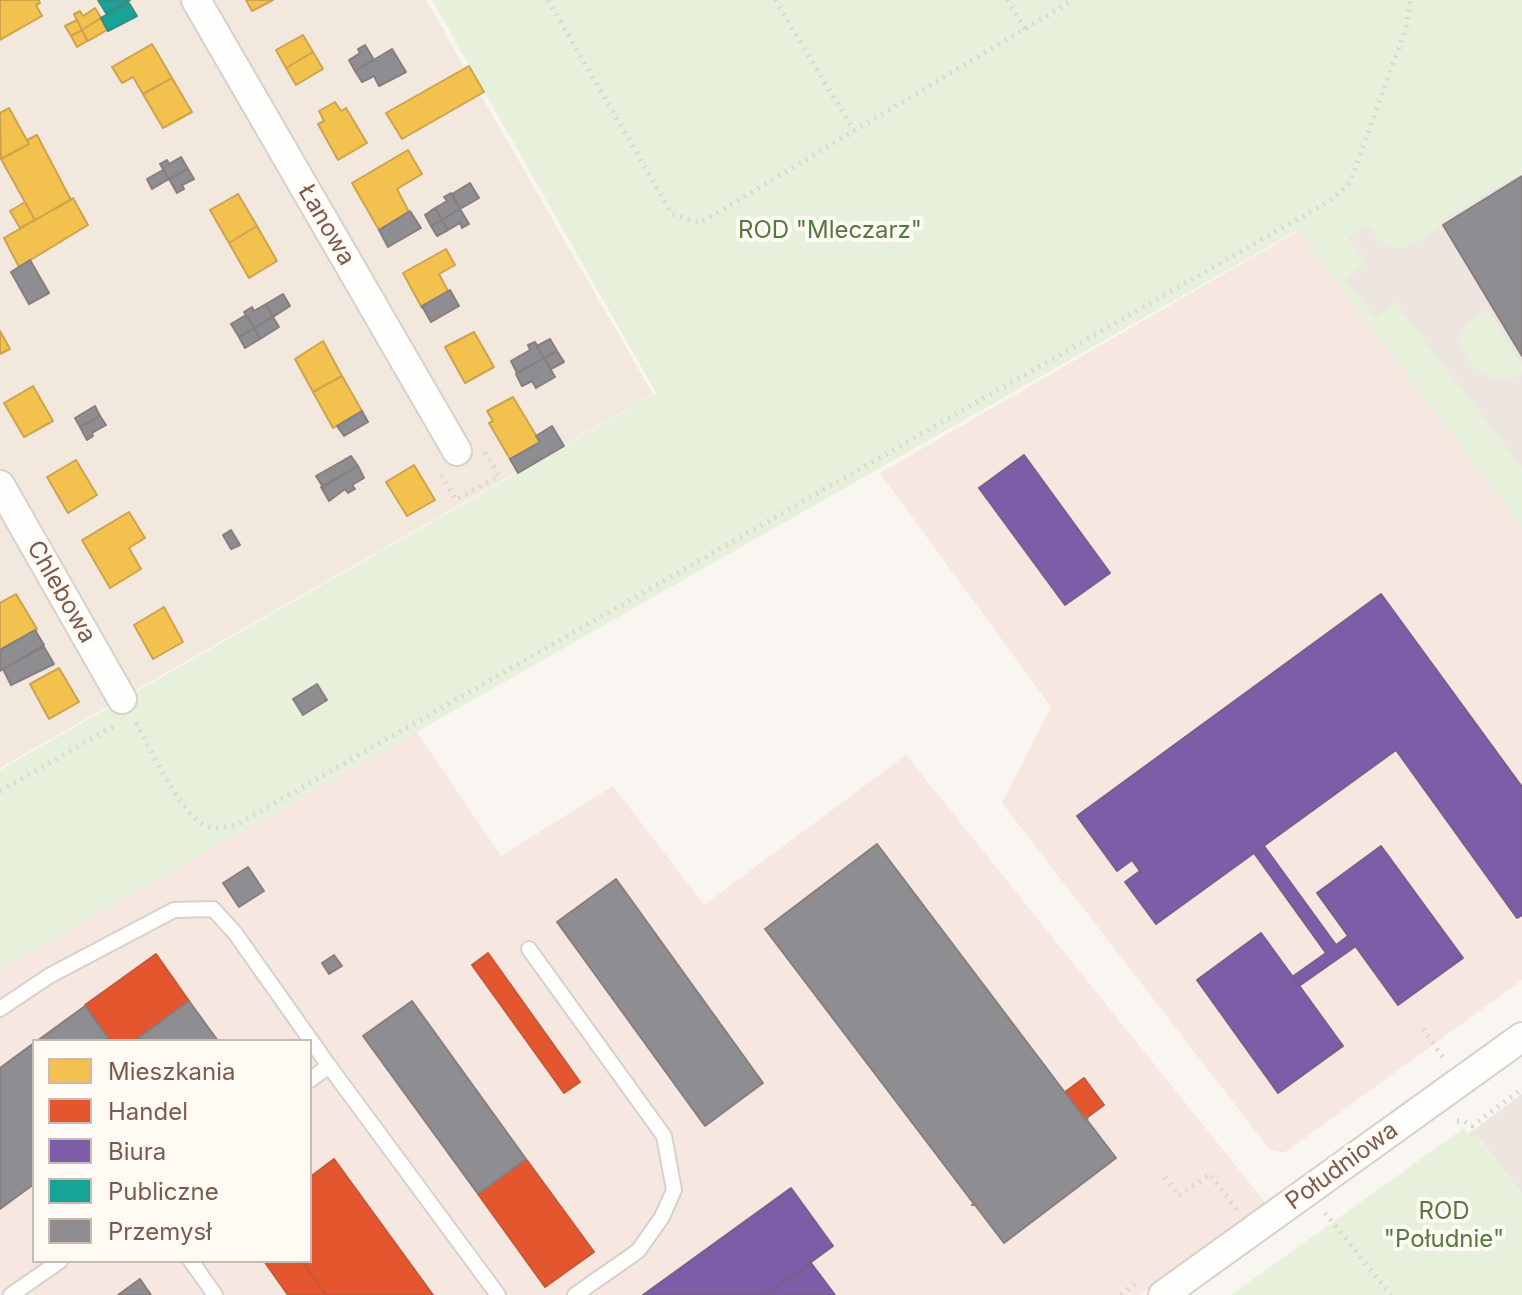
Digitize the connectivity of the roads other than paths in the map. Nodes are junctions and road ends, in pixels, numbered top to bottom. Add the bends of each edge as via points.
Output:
1 (196, 0) edge
2 (457, 451) dead end
3 (0, 485) edge
4 (124, 712) road end
5 (529, 949) dead end
6 (0, 1009) edge
7 (1522, 1037) edge
8 (310, 1039) edge
9 (312, 1042) edge
10 (329, 1066) junction
11 (312, 1079) edge
12 (57, 1263) edge
13 (192, 1263) edge
14 (1155, 1286) edge
15 (11, 1295) edge
16 (215, 1295) edge
17 (498, 1295) edge
18 (575, 1295) edge

1 - 2 street, Łanowa
3 - 4 street, Chlebowa
5 - 18 lane via 664,1136 674,1190 638,1251
6 - 8 lane via 49,976 174,910 213,909
7 - 14 street, Południowa via 1307,1190
9 - 10 lane
10 - 11 lane
10 - 17 lane
12 - 15 lane
13 - 16 lane

